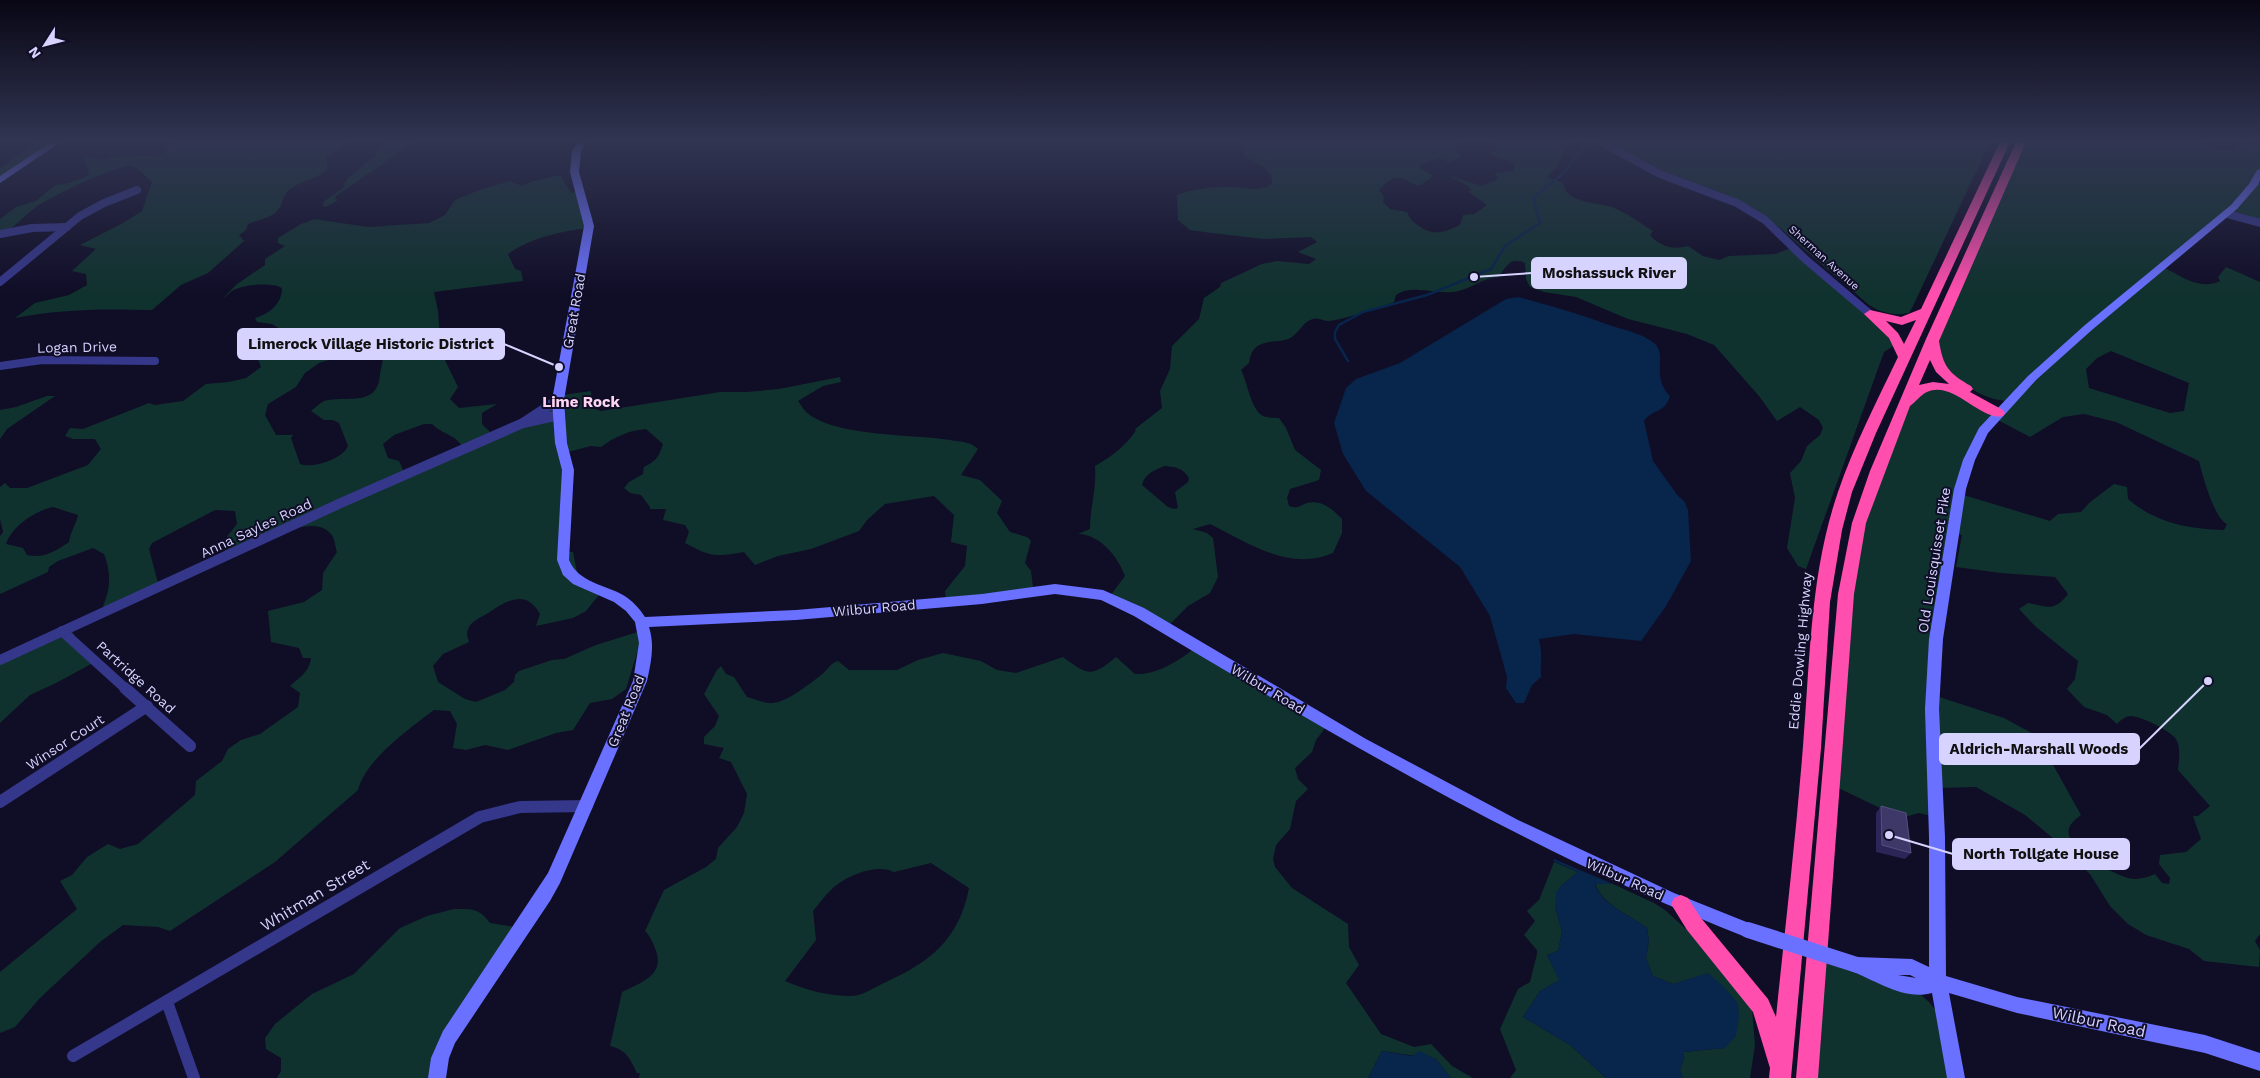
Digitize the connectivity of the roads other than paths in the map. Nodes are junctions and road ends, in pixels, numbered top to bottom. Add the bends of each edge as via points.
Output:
1 (131, 192) edge
2 (581, 192) edge
3 (1707, 192) edge
4 (1981, 192) edge
5 (1998, 192) edge
6 (2248, 192) edge
7 (2227, 214) junction
8 (2260, 223) edge
9 (67, 226) junction
10 (0, 234) edge
11 (0, 282) edge
12 (1925, 312) junction
13 (1870, 314) junction
14 (1932, 339) junction
15 (1904, 356) junction
16 (154, 361) dead end
17 (0, 366) edge
18 (558, 400) junction
19 (1903, 406) junction
20 (1997, 414) junction
21 (559, 415) junction
22 (523, 423) junction
23 (642, 622) junction
24 (62, 631) junction
25 (0, 660) edge
26 (147, 706) junction
27 (190, 746) dead end
28 (0, 802) edge
29 (587, 806) junction
30 (1681, 904) junction
31 (1938, 982) junction
32 (167, 1002) junction
33 (73, 1056) dead end
34 (2260, 1062) edge
35 (1780, 1076) edge
36 (194, 1078) edge
37 (437, 1078) edge
38 (1806, 1078) edge
39 (1956, 1078) edge

1 - 9 street via 92,208
2 - 18 street, Great Road via 589,226
3 - 13 street, Sherman Avenue via 1765,220
4 - 12 highway, Eddie Dowling Highway
5 - 14 highway
6 - 7 street, Old Louisquisset Pike
7 - 8 street
7 - 20 street, Old Louisquisset Pike via 2090,327
9 - 10 street
9 - 11 street
12 - 13 highway via 1902,321
12 - 15 highway, Eddie Dowling Highway
13 - 15 highway via 1894,336
14 - 19 highway
14 - 20 highway via 1935,362 1944,374
15 - 35 highway, Eddie Dowling Highway via 1868,432 1845,492 1828,566 1822,602 1812,748
16 - 17 street, Logan Drive via 42,360
18 - 21 street, Great Road
18 - 22 street, Anna Sayles Road
19 - 20 highway via 1930,386 1949,389
19 - 38 highway via 1859,523 1846,594
20 - 31 street, Old Louisquisset Pike via 1976,445 1960,488 1936,639 1932,709
21 - 22 street, Anna Sayles Road
21 - 23 street, Great Road via 561,443 568,470 562,553 564,566 574,579 632,607
22 - 24 street, Anna Sayles Road
23 - 29 street, Great Road via 646,640 640,680
23 - 30 street, Wilbur Road via 796,615 982,599 1055,589 1103,595 1139,612 1426,779 1574,856
24 - 25 street, Anna Sayles Road
24 - 26 street, Partridge Road
26 - 27 street, Partridge Road
26 - 28 street, Winsor Court
29 - 32 street, Whitman Street via 530,804 480,817
29 - 37 street, Great Road via 544,896 449,1037 440,1058
30 - 31 street, Wilbur Road, bridge via 1915,987
30 - 35 highway via 1761,1006 1772,1035
31 - 34 street, Wilbur Road via 2017,1005 2205,1044
31 - 39 street, Old Louisquisset Pike
32 - 33 street, Whitman Street
32 - 36 street

